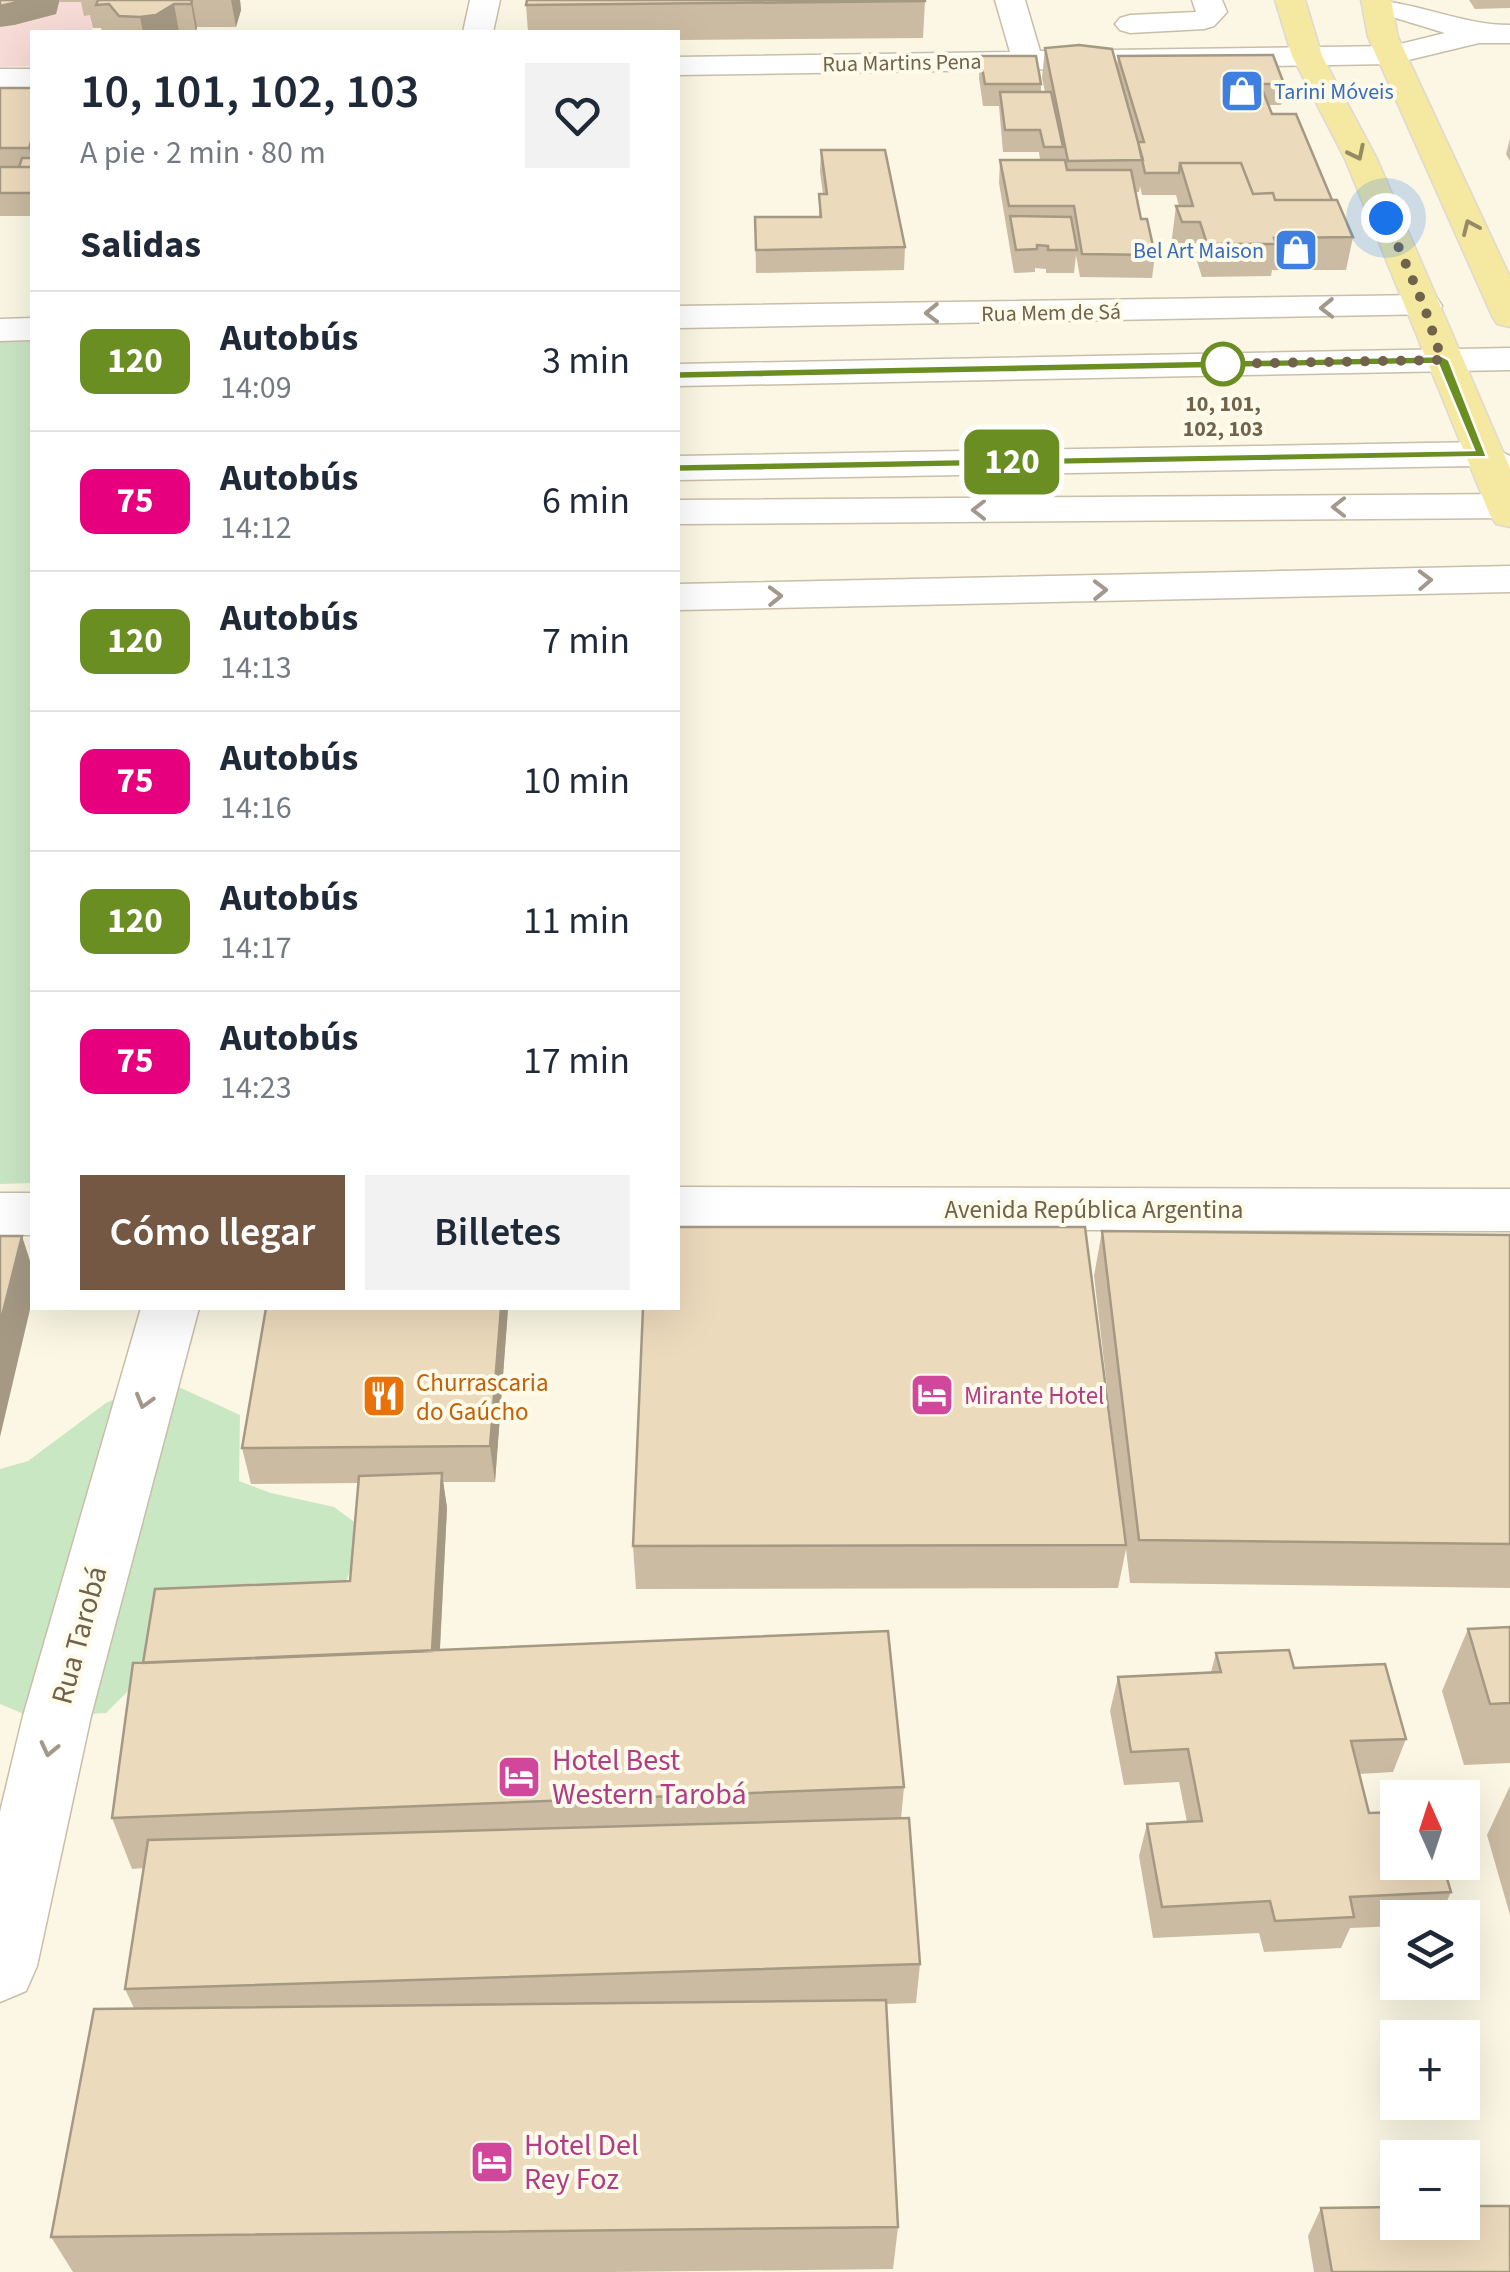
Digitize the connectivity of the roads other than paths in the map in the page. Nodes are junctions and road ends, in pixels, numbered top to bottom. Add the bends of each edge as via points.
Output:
1 (486, 0) edge
2 (1207, 0) edge
3 (1290, 0) edge
4 (1376, 1) edge
5 (1013, 13) edge
6 (1093, 24) dead end
7 (1055, 25) dead end
8 (478, 30) edge
9 (1479, 34) junction
10 (1510, 34) edge
11 (1392, 55) junction
12 (1307, 56) junction
13 (1027, 60) junction
14 (680, 66) edge
15 (0, 78) edge
16 (30, 78) edge
17 (1424, 306) junction
18 (1510, 316) edge
19 (680, 317) edge
20 (30, 329) edge
21 (0, 330) edge
22 (1510, 359) edge
23 (1442, 360) junction
24 (680, 375) edge
25 (680, 468) edge
26 (1504, 491) edge
27 (680, 512) edge
28 (1510, 579) edge
29 (680, 597) edge
30 (680, 1208) edge
31 (1510, 1210) edge
32 (0, 1214) edge
33 (30, 1214) edge
34 (169, 1310) edge
35 (0, 1966) edge

1 - 8 street
2 - 6 street via 1212,12 1204,20
3 - 12 main road
4 - 9 street
4 - 11 main road
5 - 7 street
5 - 13 street
9 - 10 street
9 - 11 street, Rua Martins Pena
11 - 12 street, Rua Martins Pena
18 -> 11 main road
12 - 13 street, Rua Martins Pena
12 -> 17 main road via 1361,159
13 - 14 street, Rua Martins Pena
15 - 16 street
17 -> 19 street, Rua Mem de Sá
17 - 23 main road
20 - 21 street
22 - 23 street
23 - 24 street
23 - 26 main road
25 - 26 street
26 -> 27 street
29 -> 28 street
30 - 31 street, Avenida República Argentina
32 - 33 street
34 -> 35 street, Rua Tarobá via 57,1716

